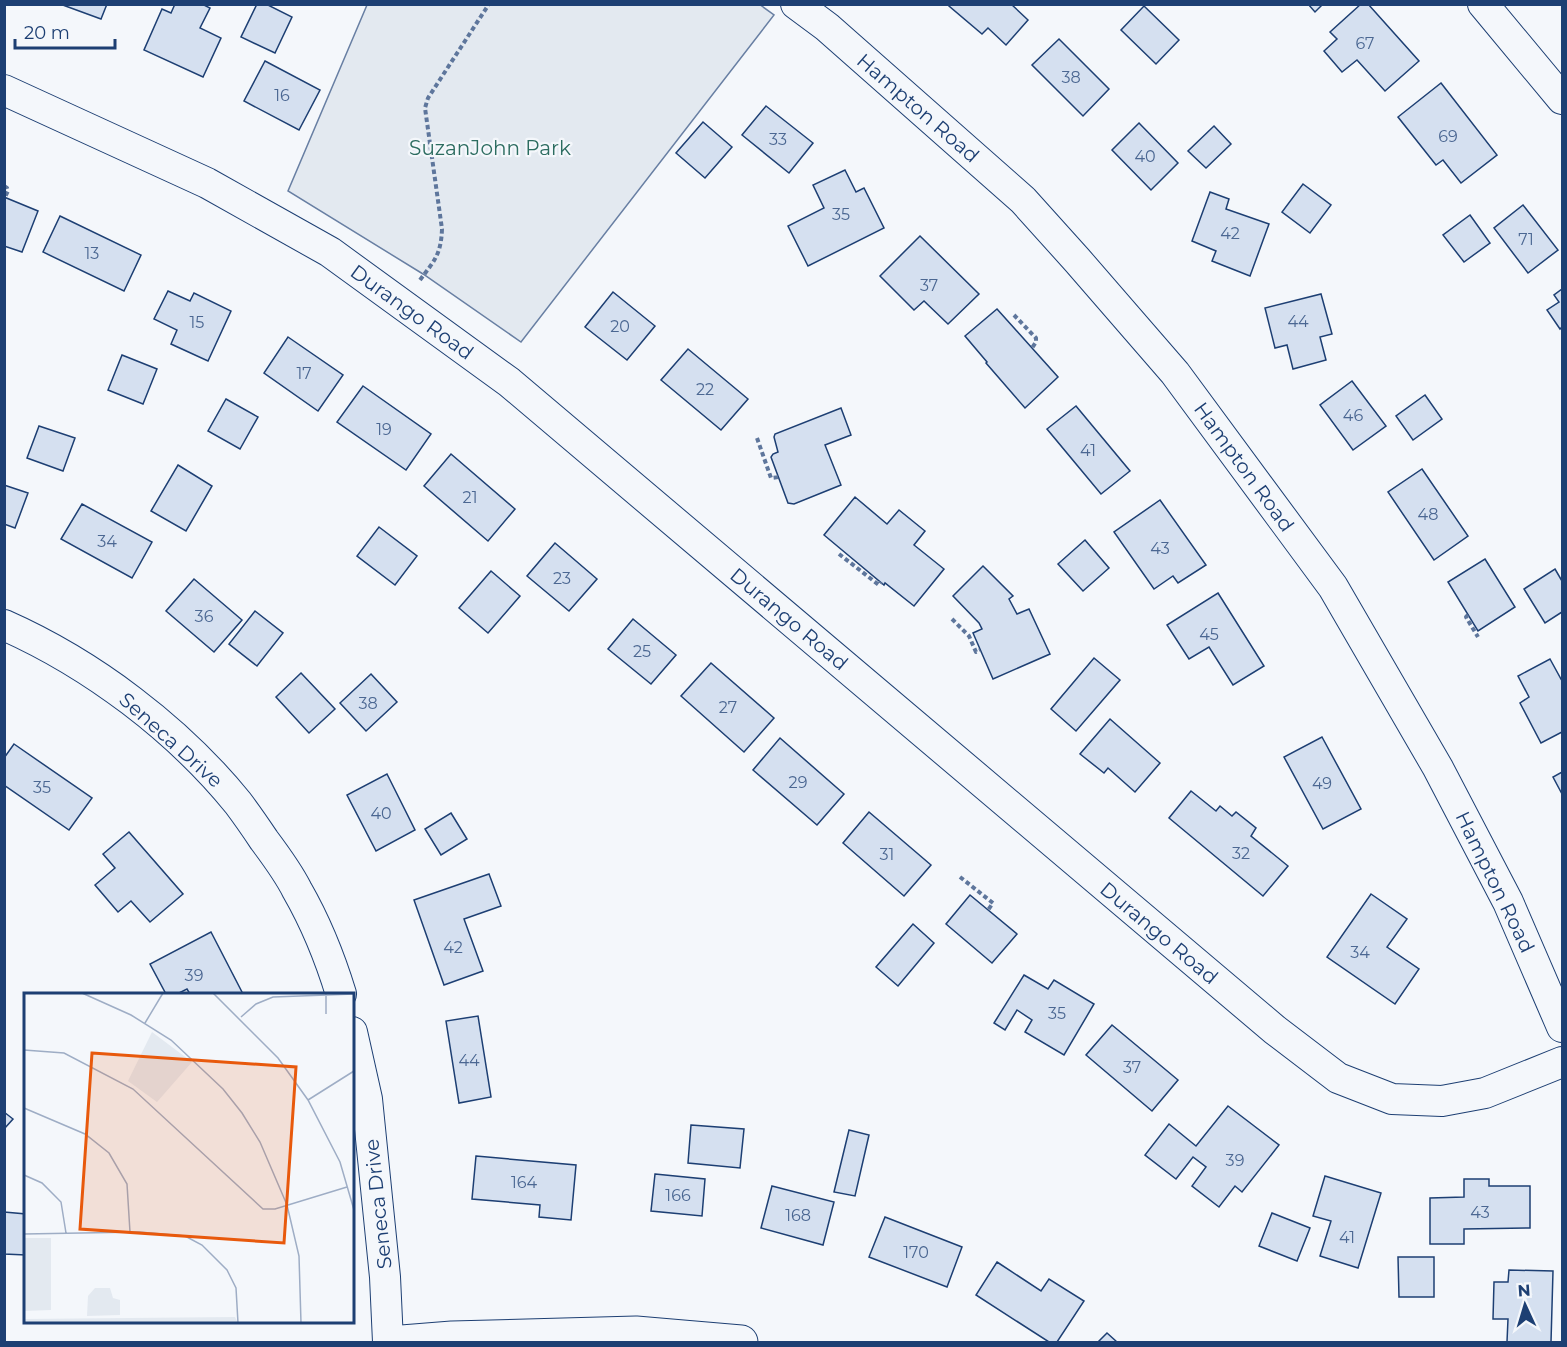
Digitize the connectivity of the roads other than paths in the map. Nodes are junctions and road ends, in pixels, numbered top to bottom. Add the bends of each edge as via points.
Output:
1 (796, 4) edge
2 (1483, 4) edge
3 (4, 90) edge
4 (1563, 99) edge
5 (4, 625) edge
6 (341, 993) edge
7 (1563, 1027) edge
8 (354, 1041) edge
9 (1563, 1062) edge
10 (388, 1342) edge
11 (402, 1342) edge
12 (741, 1342) edge

1 - 7 street, Hampton Road via 1023,200 1175,373 1333,587 1438,768 1508,902
2 - 4 street
3 - 9 street, Durango Road via 207,183 330,252 509,382 1275,1030 1338,1078 1392,1099 1442,1101 1485,1093
5 - 6 street, Seneca Drive via 102,679 188,750 239,804 296,888
8 - 10 street, Seneca Drive via 367,1099
11 - 12 street via 636,1333

